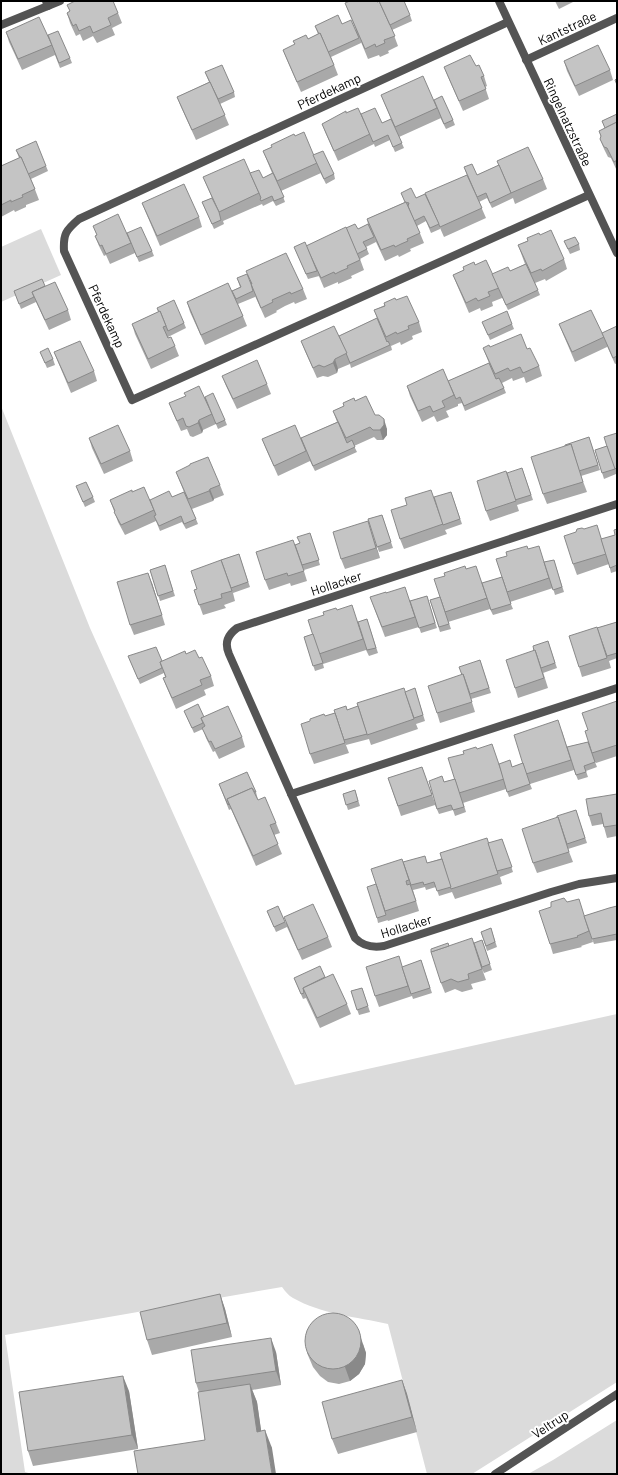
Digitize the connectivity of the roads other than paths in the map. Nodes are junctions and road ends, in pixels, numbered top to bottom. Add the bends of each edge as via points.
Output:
1 (60, 1) edge
2 (499, 1) edge
3 (47, 4) edge
4 (617, 18) edge
5 (508, 22) junction
6 (1, 25) edge
7 (526, 60) junction
8 (589, 195) junction
9 (617, 253) edge
10 (617, 504) edge
11 (617, 688) edge
12 (292, 794) junction
13 (617, 878) edge
14 (617, 1394) edge
15 (495, 1474) edge

1 - 3 street
2 - 5 street, Ringelnatzstraße
3 - 6 street
4 - 7 street, Kantstraße
5 - 7 street, Ringelnatzstraße
5 - 8 street, Pferdekamp via 79,219 70,226 65,233 64,251 132,400
7 - 8 street, Ringelnatzstraße
8 - 9 street, Ringelnatzstraße
10 - 12 street, Hollacker via 237,628 231,633 226,648
11 - 12 street
12 - 13 street, Hollacker via 355,938 371,946 384,946 579,884
14 - 15 street, Veltrup

